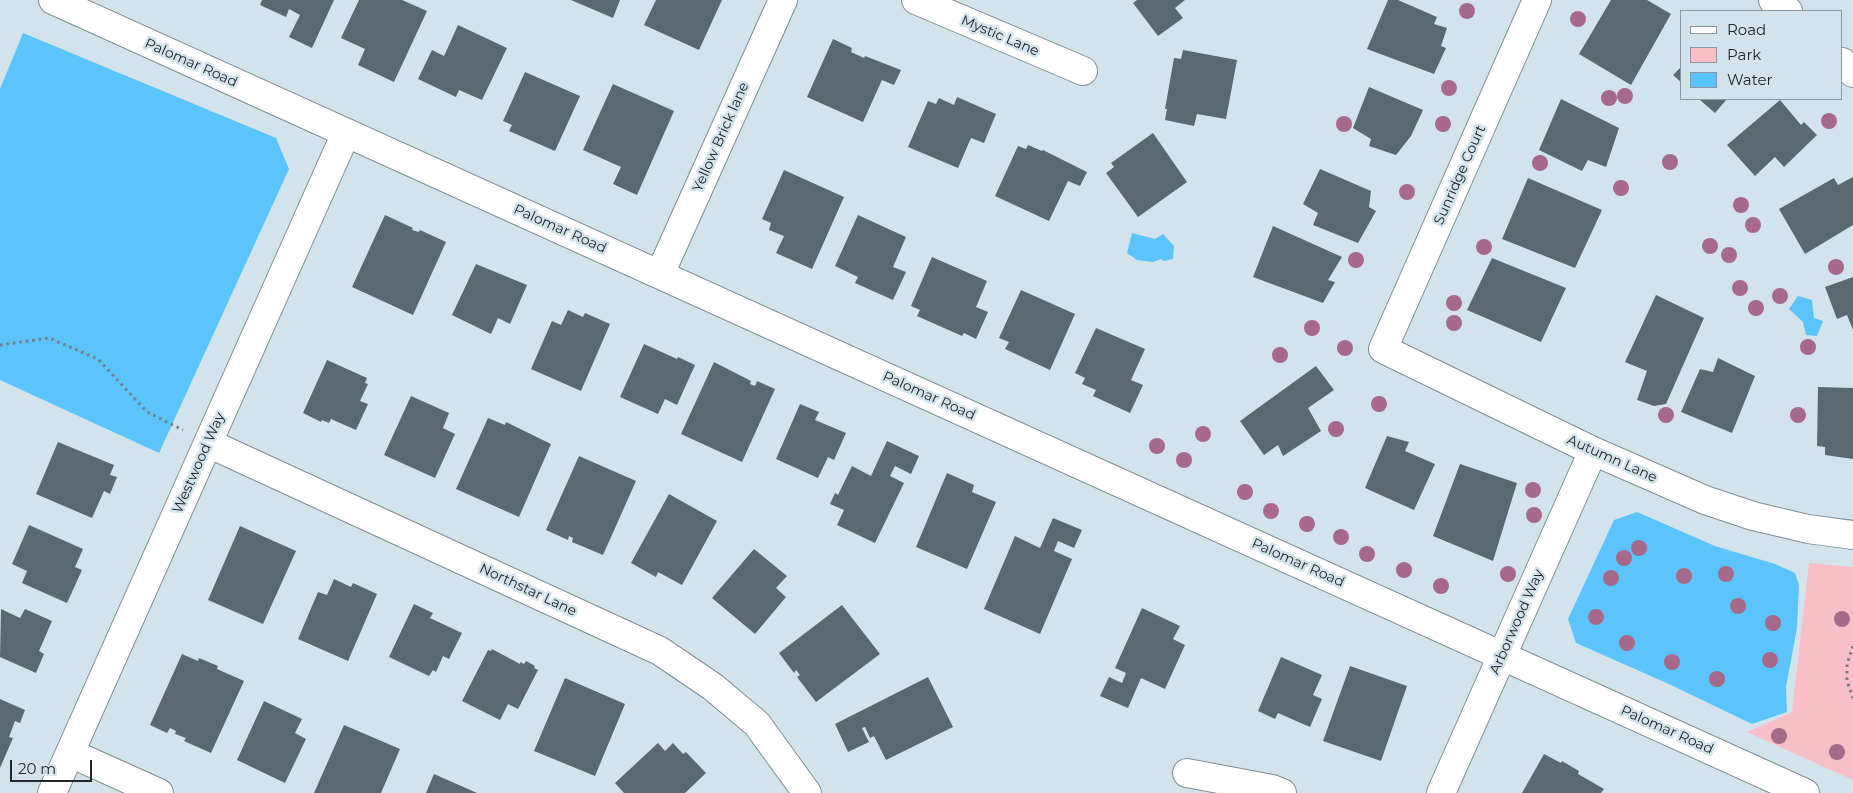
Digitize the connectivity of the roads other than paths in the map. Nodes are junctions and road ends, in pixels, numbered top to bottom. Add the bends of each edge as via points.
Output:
1 (53, 0) edge
2 (783, 0) edge
3 (916, 0) edge
4 (1537, 0) edge
5 (1773, 0) edge
6 (1787, 10) edge
7 (1843, 63) edge
8 (1083, 71) dead end
9 (1853, 73) edge
10 (346, 133) junction
11 (660, 274) junction
12 (1383, 349) joint
13 (208, 443) junction
14 (1593, 451) junction
15 (1853, 535) edge
16 (1502, 656) junction
17 (70, 753) junction
18 (1187, 773) dead end
19 (52, 793) edge
20 (159, 793) edge
21 (807, 793) edge
22 (1282, 793) edge
23 (1441, 793) edge
24 (1805, 793) edge

1 - 10 street, Palomar Road
2 - 11 street, Yellow Brick lane
3 - 8 street, Mystic Lane
4 - 12 street, Sunridge Court
5 - 6 street
7 - 9 street
10 - 11 street, Palomar Road
10 - 13 street, Westwood Way
11 - 16 street, Palomar Road
12 - 14 street, Autumn Lane
13 - 17 street, Westwood Way
13 - 21 street, Northstar Lane via 660,651 713,687 757,724
14 - 15 street, Autumn Lane via 1705,500 1753,516 1808,529
14 - 16 street, Arborwood Way
16 - 23 street, Arborwood Way
16 - 24 street, Palomar Road
17 - 19 street, Westwood Way
17 - 20 street
18 - 22 street via 1272,788

